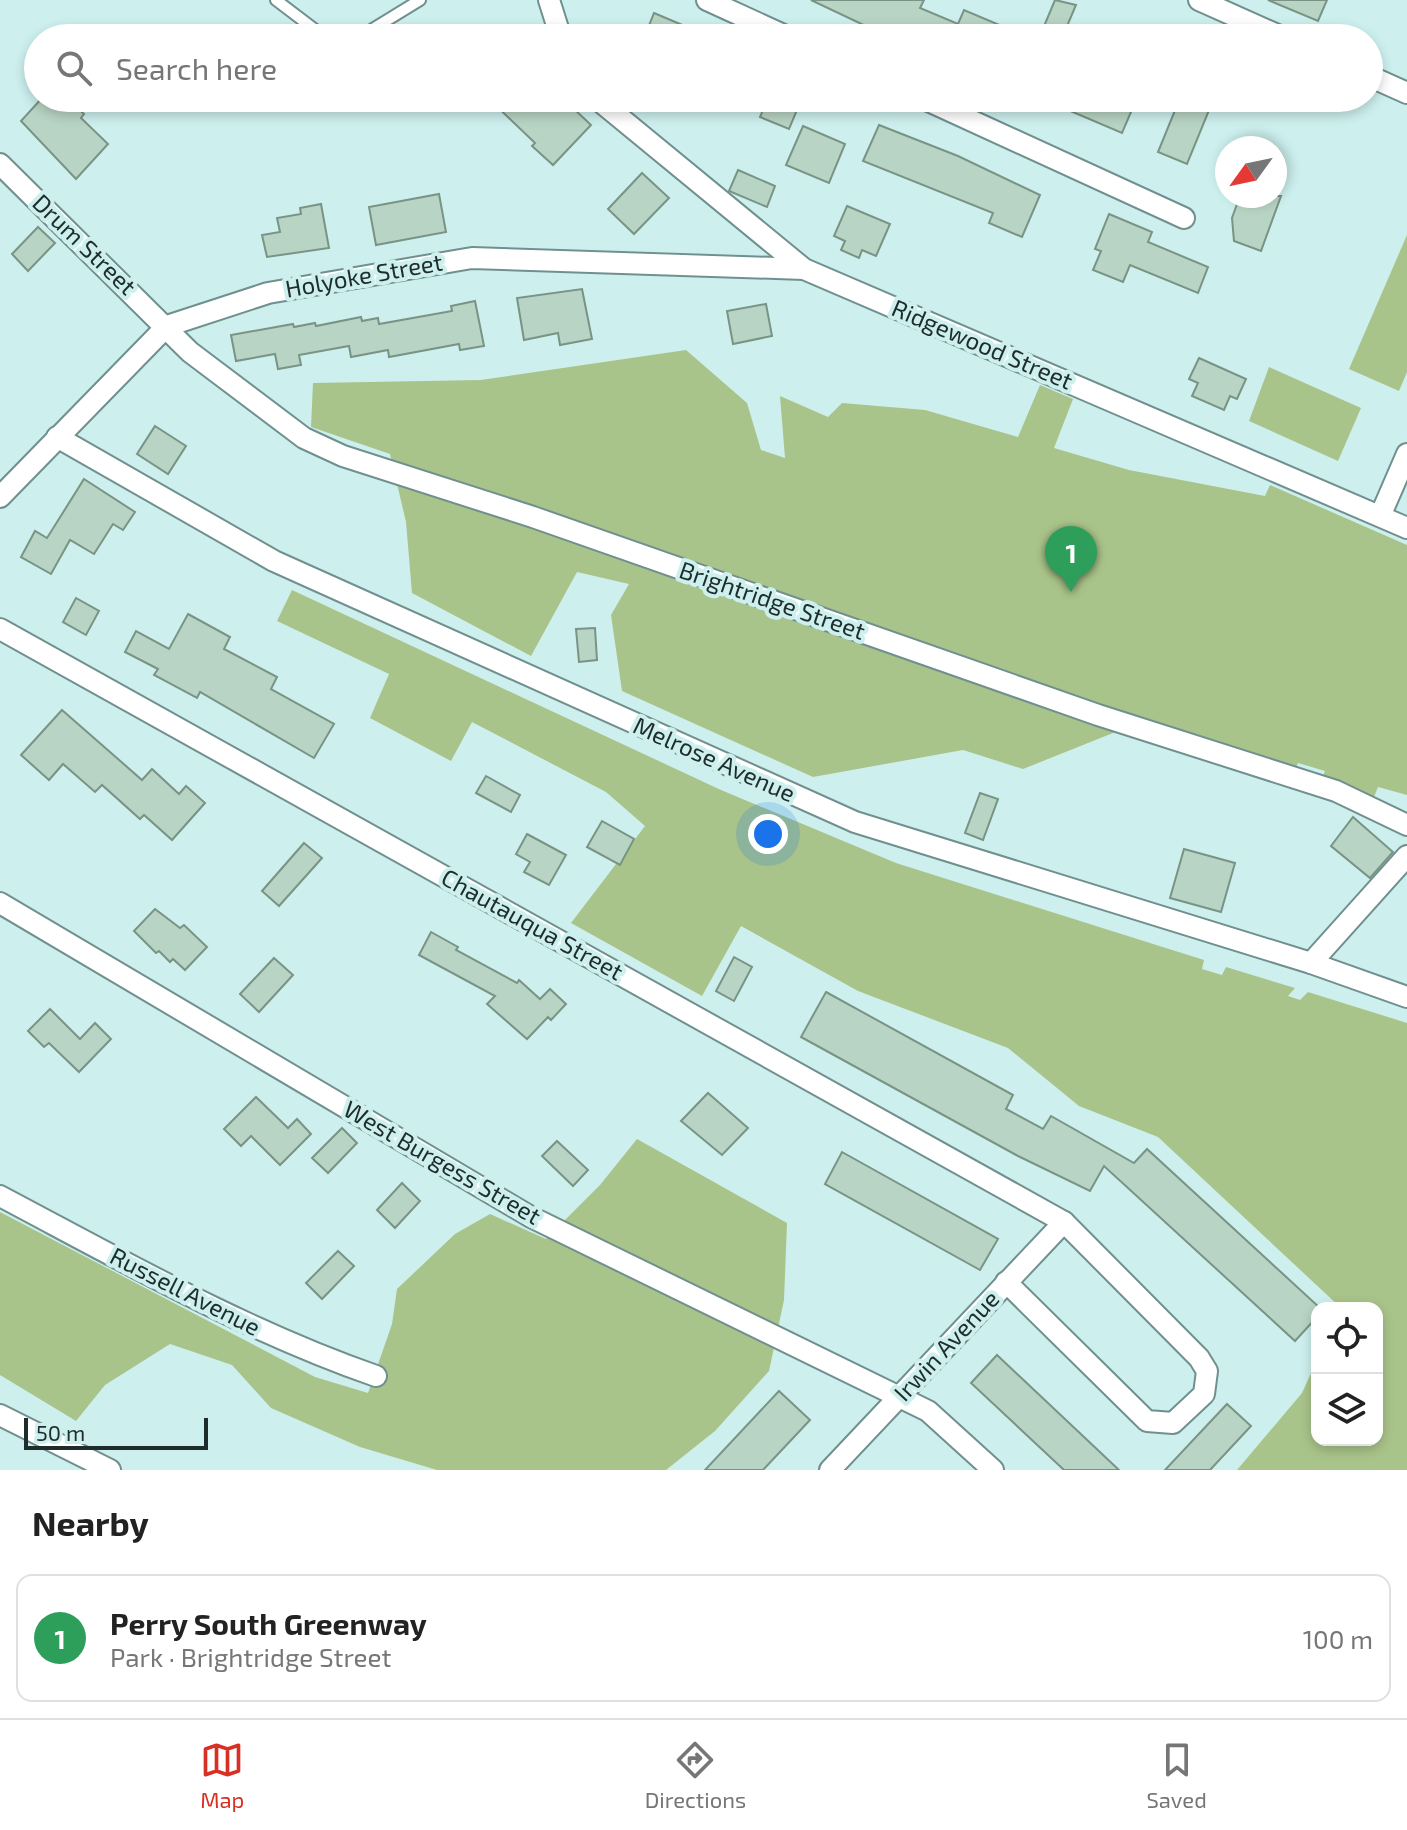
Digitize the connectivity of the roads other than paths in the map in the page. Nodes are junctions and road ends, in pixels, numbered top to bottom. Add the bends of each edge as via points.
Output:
1 (276, 0) edge
2 (420, 0) edge
3 (549, 0) edge
4 (707, 0) edge
5 (1199, 0) edge
6 (308, 24) edge
7 (381, 24) edge
8 (557, 24) edge
9 (759, 24) edge
10 (1253, 24) edge
11 (1383, 82) edge
12 (1407, 93) edge
13 (613, 112) edge
14 (953, 112) edge
15 (0, 164) edge
16 (1184, 218) dead end
17 (804, 269) junction
18 (167, 326) junction
19 (57, 437) junction
20 (1407, 454) edge
21 (0, 497) edge
22 (1381, 514) junction
23 (1407, 528) edge
24 (0, 629) edge
25 (1407, 825) edge
26 (1407, 856) edge
27 (0, 903) edge
28 (1311, 963) junction
29 (1407, 997) edge
30 (0, 1196) edge
31 (1064, 1222) junction
32 (1006, 1282) junction
33 (376, 1376) dead end
34 (899, 1397) junction
35 (0, 1415) edge
36 (982, 1466) edge
37 (110, 1470) edge
38 (830, 1470) edge

1 - 6 lane
2 - 7 lane
3 - 8 street
4 - 9 street
5 - 10 street
11 - 12 street
13 - 17 street, Ridgewood Street
14 - 16 street
15 - 18 street, Drum Street
17 - 18 street, Holyoke Street via 472,258 268,293
17 - 22 street, Ridgewood Street
18 - 19 street, Holyoke Street
18 - 25 street, Brightridge Street via 190,352 268,414 343,456 1098,715 1336,791
19 - 21 street, Holyoke Street
19 - 28 street, Melrose Avenue via 274,561 855,822
20 - 22 street
22 - 23 street, Ridgewood Street
24 - 31 street, Chautauqua Street
26 - 28 street
27 - 34 street, West Burgess Street via 531,1217
28 - 29 street, Melrose Avenue
30 - 33 street, Russell Avenue via 219,1312 304,1351
31 - 32 street, Irwin Avenue
31 - 32 street, Chautauqua Street via 1204,1364 1207,1387 1200,1401 1173,1423 1147,1421
32 - 34 street, Irwin Avenue
34 - 36 street, West Burgess Street via 928,1411
34 - 38 street, Irwin Avenue
35 - 37 street

